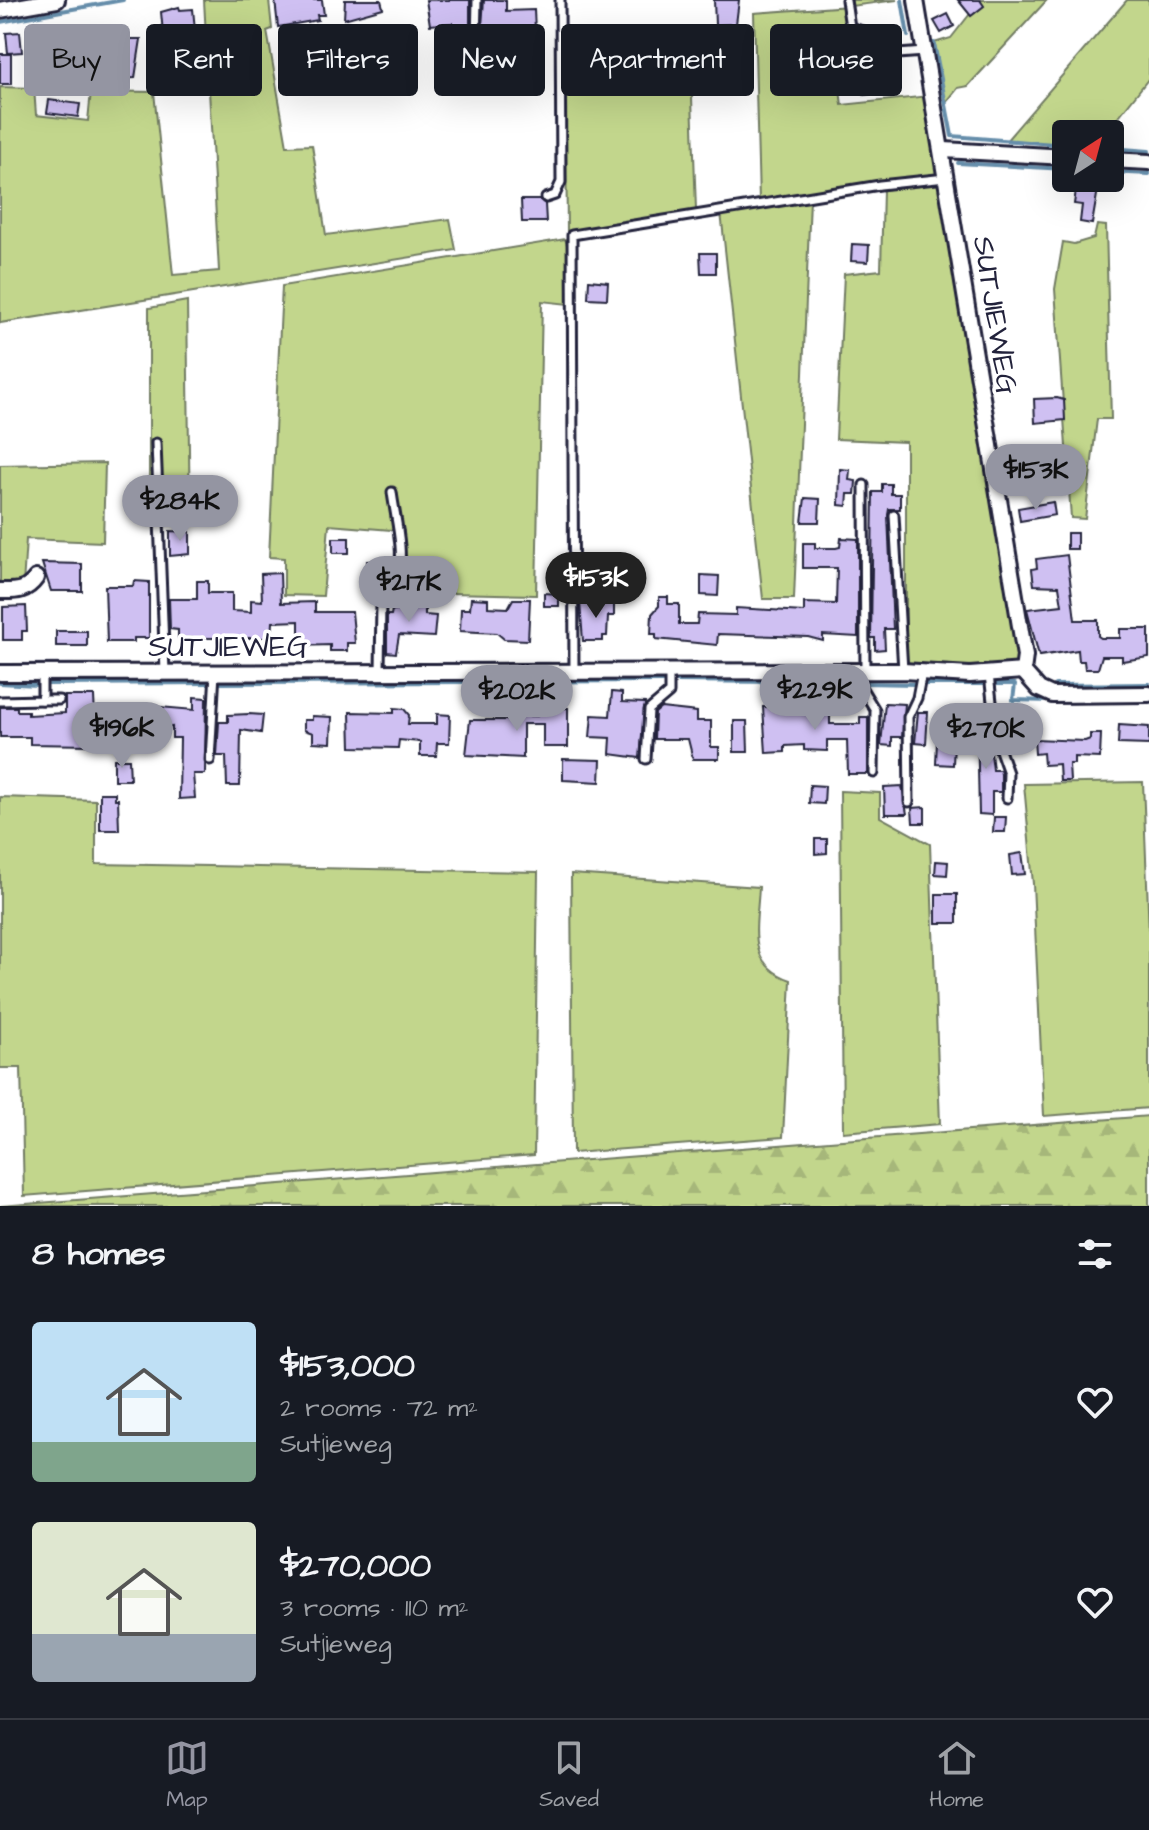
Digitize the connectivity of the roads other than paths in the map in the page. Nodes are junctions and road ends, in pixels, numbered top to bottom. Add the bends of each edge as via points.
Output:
1 (57, 0) edge
2 (477, 0) edge
3 (560, 0) edge
4 (846, 0) edge
5 (916, 0) edge
6 (0, 10) edge
7 (476, 24) edge
8 (925, 52) junction
9 (944, 150) junction
10 (1052, 156) edge
11 (1124, 161) edge
12 (1149, 162) edge
13 (948, 177) junction
14 (546, 198) dead end
15 (156, 443) dead end
16 (864, 485) dead end
17 (392, 492) dead end
18 (894, 515) dead end
19 (36, 578) dead end
20 (0, 591) edge
21 (903, 671) junction
22 (1023, 671) junction
23 (165, 672) junction
24 (215, 672) junction
25 (380, 672) junction
26 (863, 672) junction
27 (922, 672) junction
28 (0, 673) edge
29 (42, 673) junction
30 (574, 673) junction
31 (669, 673) junction
32 (989, 674) junction
33 (1149, 694) edge
34 (42, 700) junction
35 (59, 700) dead end
36 (0, 701) edge
37 (646, 759) dead end
38 (210, 760) dead end
39 (874, 773) dead end
40 (1007, 798) dead end
41 (909, 802) dead end

1 - 6 street
2 - 7 lane
3 - 14 lane via 561,182 555,195
4 - 8 lane via 850,27 865,32 884,55
5 - 8 street, SUTJIEWEG
8 - 9 street, SUTJIEWEG
9 - 10 street
9 - 13 street, SUTJIEWEG
11 - 12 street
13 - 22 street, SUTJIEWEG via 1025,656
13 - 30 lane via 572,235
15 - 23 lane
16 - 26 lane
17 - 25 lane via 399,561 398,575 381,603
18 - 21 lane
19 - 20 street via 19,591
21 - 26 street, SUTJIEWEG
21 - 27 street, SUTJIEWEG
22 - 32 street, SUTJIEWEG
22 - 33 street via 1052,695
23 - 24 street, SUTJIEWEG
23 - 29 street, SUTJIEWEG
24 - 25 street, SUTJIEWEG
24 - 38 lane
25 - 30 street, SUTJIEWEG
26 - 31 street, SUTJIEWEG
26 - 39 lane via 861,687 875,710
27 - 32 street, SUTJIEWEG
27 - 41 lane via 908,717
28 - 29 street, SUTJIEWEG
29 - 34 lane
30 - 31 street, SUTJIEWEG
31 - 37 lane via 669,693 649,710
32 - 40 lane via 996,739 1008,773
34 - 35 lane
34 - 36 lane

